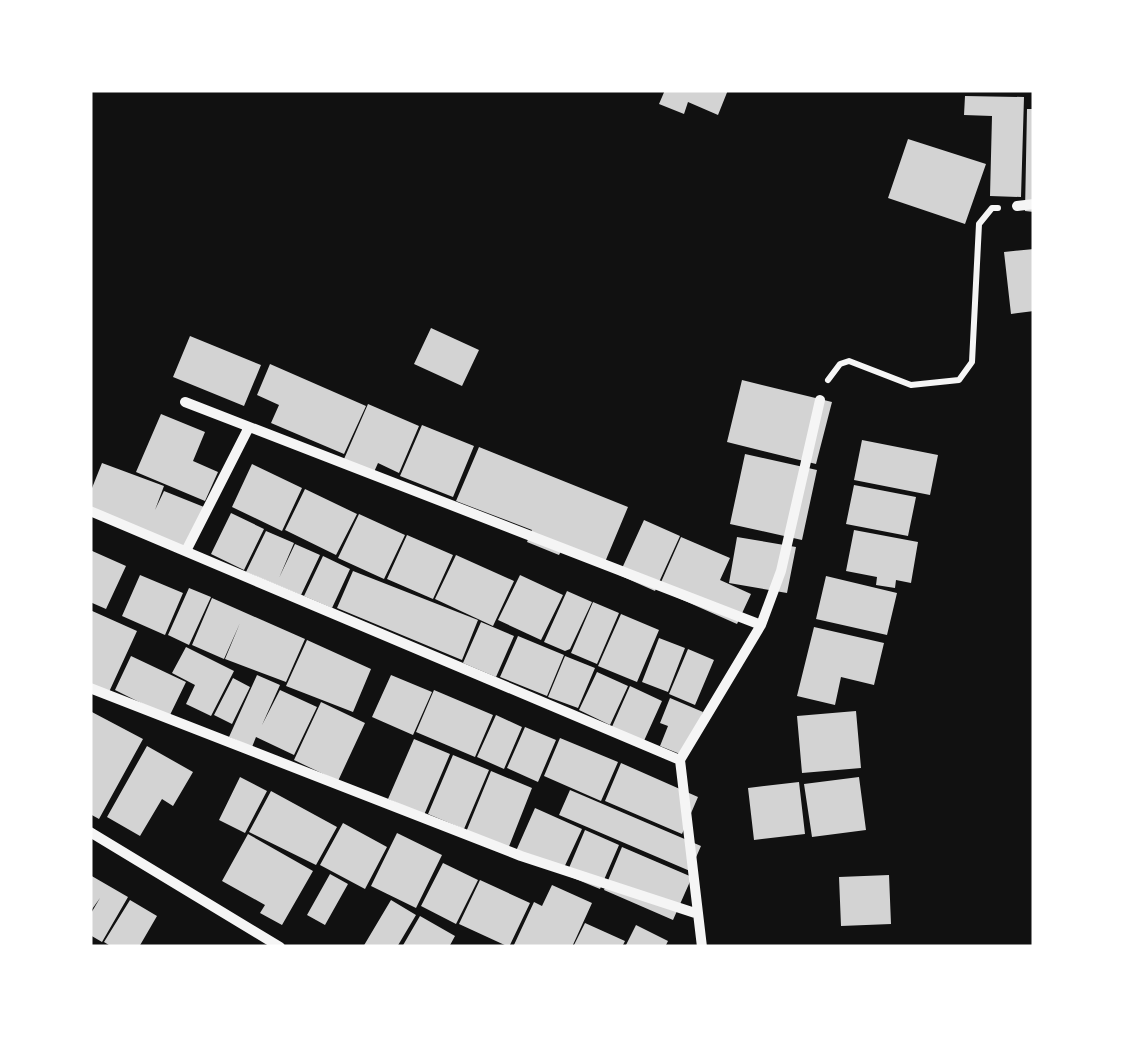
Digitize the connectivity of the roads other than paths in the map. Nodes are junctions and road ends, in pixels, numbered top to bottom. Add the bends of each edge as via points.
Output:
1 (1034, 204) edge
2 (1017, 206) road end
3 (820, 400) road end
4 (184, 402) dead end
5 (248, 430) junction
6 (90, 511) edge
7 (188, 549) junction
8 (761, 625) junction
9 (90, 688) edge
10 (680, 760) junction
11 (90, 832) edge
12 (696, 914) junction
13 (280, 947) edge
14 (702, 947) edge

1 - 2 street
3 - 8 street via 781,571
4 - 5 street
5 - 7 street
5 - 8 street
6 - 7 street
7 - 10 street
8 - 10 street
9 - 12 street via 521,856
10 - 12 street
11 - 13 street
12 - 14 street

